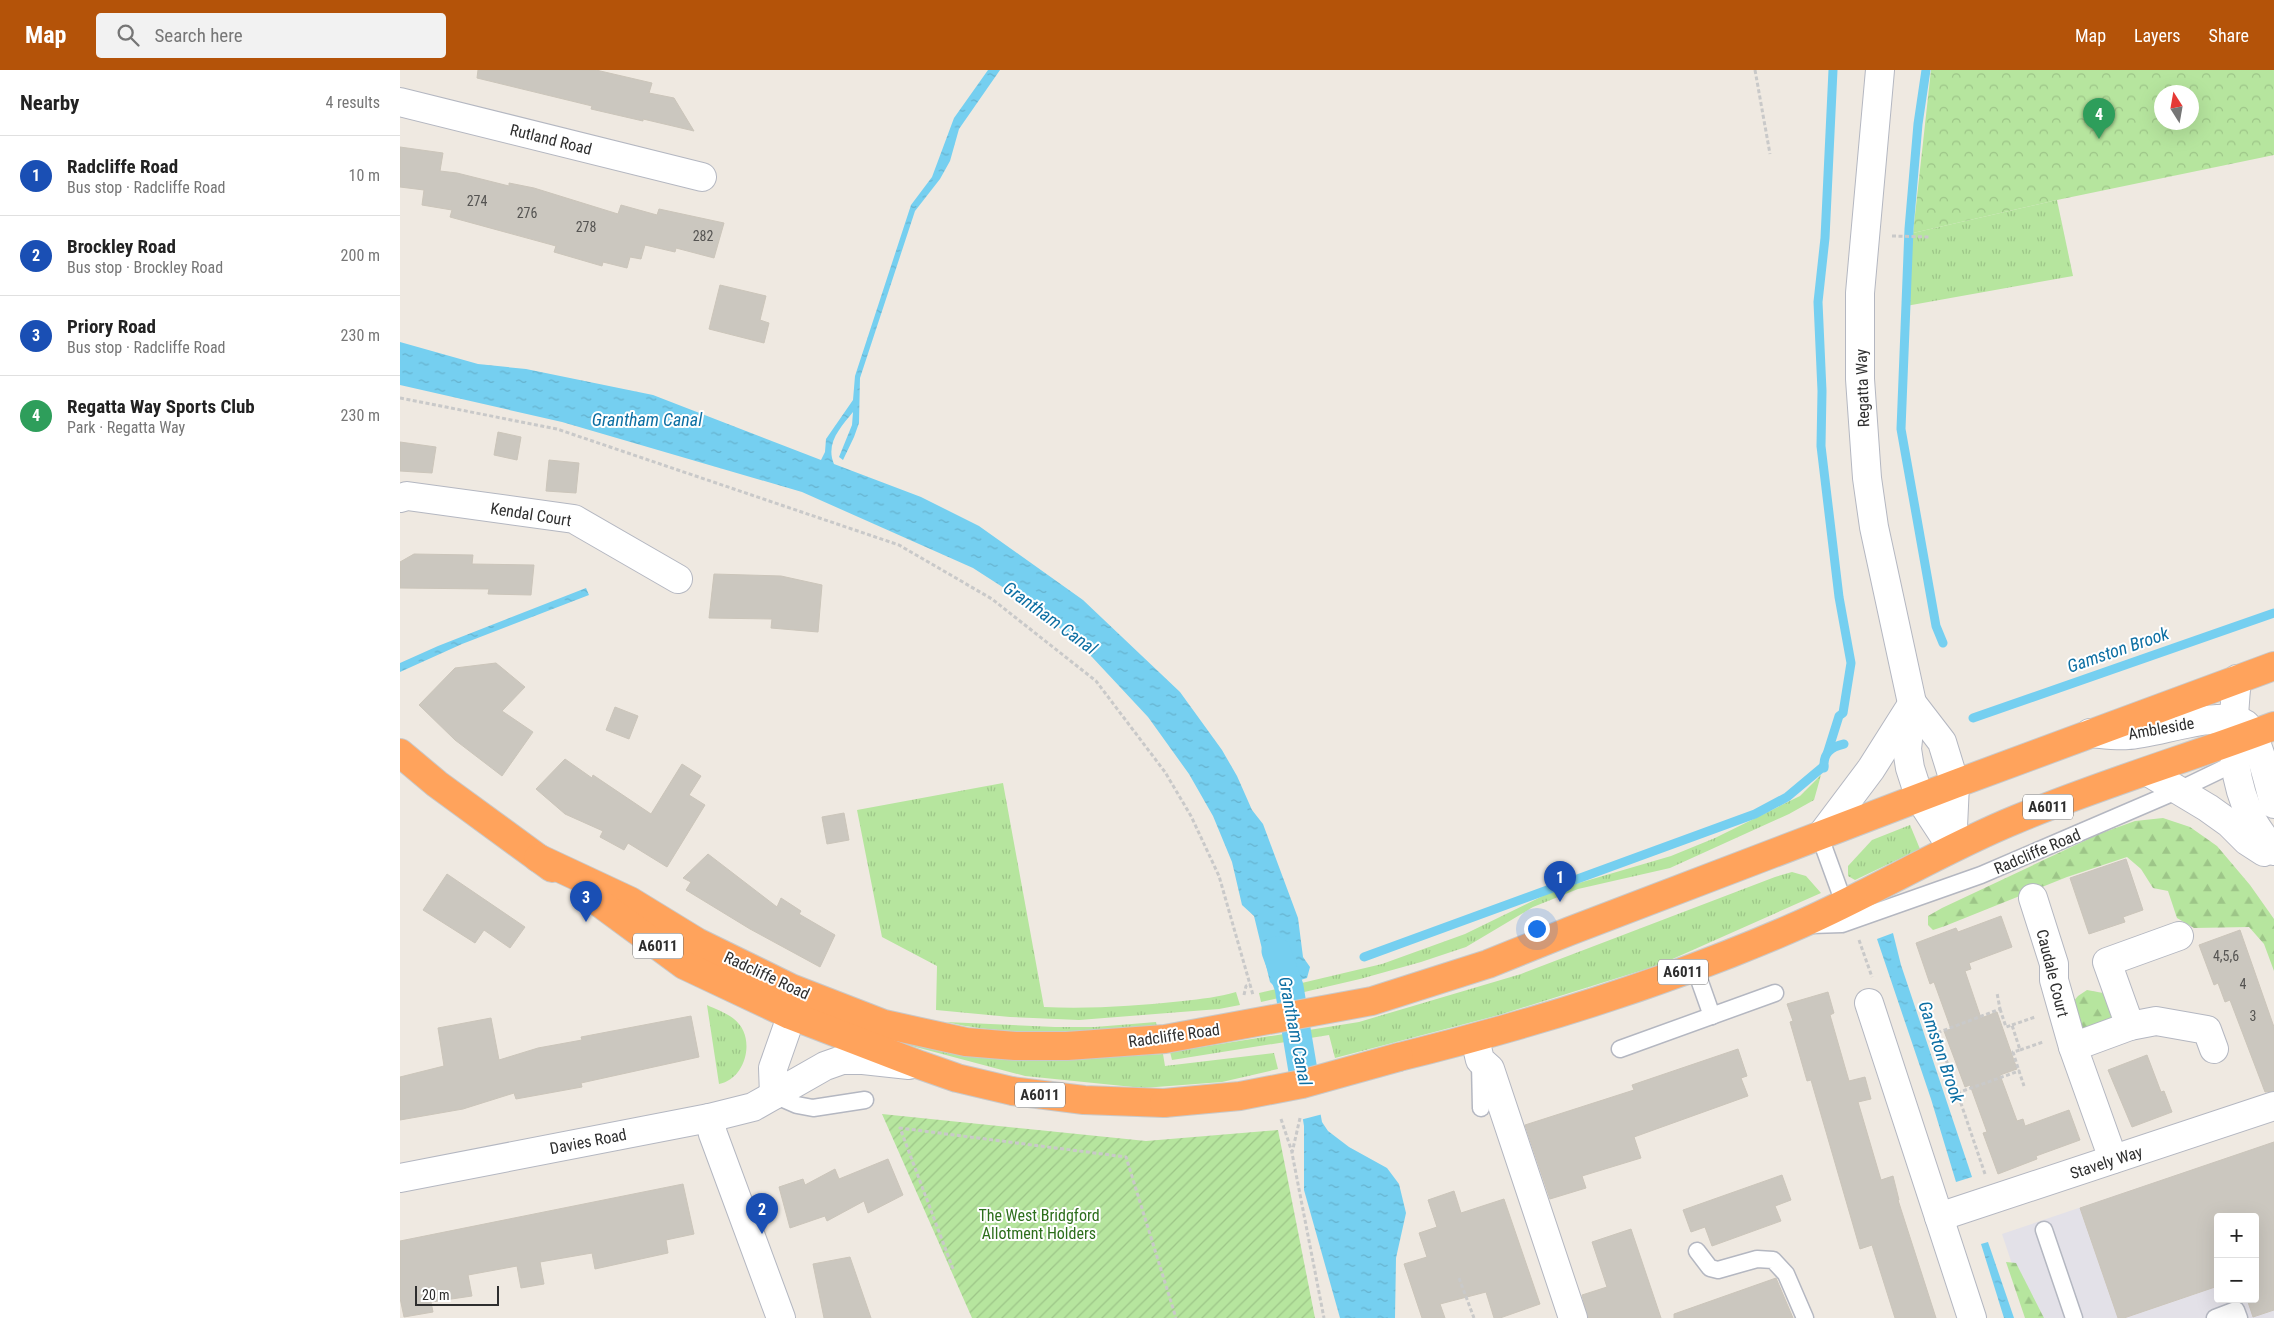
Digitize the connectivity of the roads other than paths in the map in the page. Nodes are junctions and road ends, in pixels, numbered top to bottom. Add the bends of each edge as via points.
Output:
1 (1880, 70) edge
2 (400, 102) edge
3 (702, 177) dead end
4 (400, 498) edge
5 (678, 579) dead end
6 (2274, 666) edge
7 (2237, 679) junction
8 (1912, 703) junction
9 (2090, 733) junction
10 (2245, 737) edge
11 (400, 754) edge
12 (2148, 772) junction
13 (1955, 784) junction
14 (2179, 790) junction
15 (1920, 799) junction
16 (2274, 804) edge
17 (1820, 837) junction
18 (1952, 848) junction
19 (2274, 851) edge
20 (2274, 858) edge
21 (2033, 898) dead end
22 (1844, 903) junction
23 (1800, 925) junction
24 (2179, 936) dead end
25 (1695, 968) junction
26 (1775, 994) dead end
27 (795, 1003) junction
28 (1868, 1003) road end
29 (1712, 1016) junction
30 (2130, 1026) junction
31 (2060, 1044) junction
32 (1477, 1049) junction
33 (1620, 1049) dead end
34 (2214, 1049) dead end
35 (920, 1065) junction
36 (774, 1095) junction
37 (865, 1100) dead end
38 (2274, 1106) edge
39 (1481, 1108) dead end
40 (709, 1118) junction
41 (2113, 1159) junction
42 (400, 1178) edge
43 (1939, 1217) junction
44 (2044, 1230) dead end
45 (1697, 1251) dead end
46 (781, 1318) edge
47 (1573, 1318) edge
48 (1805, 1318) edge
49 (1972, 1318) edge
50 (2074, 1318) edge
51 (2215, 1318) edge
52 (2239, 1318) edge

1 - 8 street, Regatta Way via 1860,293 1860,379 1872,513
2 - 3 street, Rutland Road
4 - 5 street, Kendal Court via 407,496 574,519
6 - 7 highway, Radcliffe Road / A6011
7 - 9 highway, Radcliffe Road / A6011
7 - 10 street
8 - 13 street, Regatta Way via 1942,742
8 - 15 street, Regatta Way via 1907,749
8 - 17 street via 1871,769
9 - 10 street, Ambleside via 2129,735 2211,719
9 - 13 highway, Radcliffe Road / A6011
10 - 12 highway, Radcliffe Road / A6011
10 - 14 lane, Radcliffe Road
10 - 16 street
10 - 19 street via 2237,782 2252,820
11 - 27 highway, Radcliffe Road / A6011 via 538,858 630,901
12 - 14 street
12 - 18 highway, Radcliffe Road / A6011 via 2018,818
13 - 15 highway, Radcliffe Road / A6011
13 - 18 street, Regatta Way
14 - 20 street
14 - 23 lane, Radcliffe Road via 1972,879 1842,924
15 - 17 highway, Radcliffe Road / A6011
15 - 18 street, Regatta Way
17 - 22 lane
17 - 27 highway, Radcliffe Road / A6011 via 1488,964 1372,1001 1165,1039 1067,1046 966,1042
18 - 22 highway, Radcliffe Road / A6011
21 - 31 street, Caudale Court via 2054,964
22 - 23 highway, Radcliffe Road / A6011
23 - 25 highway, Radcliffe Road / A6011
24 - 30 street via 2107,962
25 - 29 lane
25 - 32 highway, Radcliffe Road / A6011 via 1579,1008
26 - 29 lane
27 - 35 highway, Radcliffe Road / A6011
27 - 36 street via 772,1068
28 - 43 street
29 - 33 lane
30 - 31 street
30 - 34 street via 2156,1021 2207,1030
31 - 41 street, Caudale Court
32 - 35 highway, Radcliffe Road / A6011, bridge via 1399,1058 1302,1084 1240,1096 1164,1103 1084,1100 1012,1091
32 - 39 lane
32 - 47 street via 1490,1069
35 - 36 street, Davies Road via 842,1060
36 - 37 lane via 813,1108
36 - 40 street, Davies Road via 753,1107
38 - 41 street, Stavely Way
40 - 42 street, Davies Road
40 - 46 street
41 - 43 street, Stavely Way
43 - 49 street
44 - 50 lane
45 - 48 lane via 1710,1268 1718,1270 1757,1259 1773,1260 1786,1274
51 - 52 lane via 2236,1310

